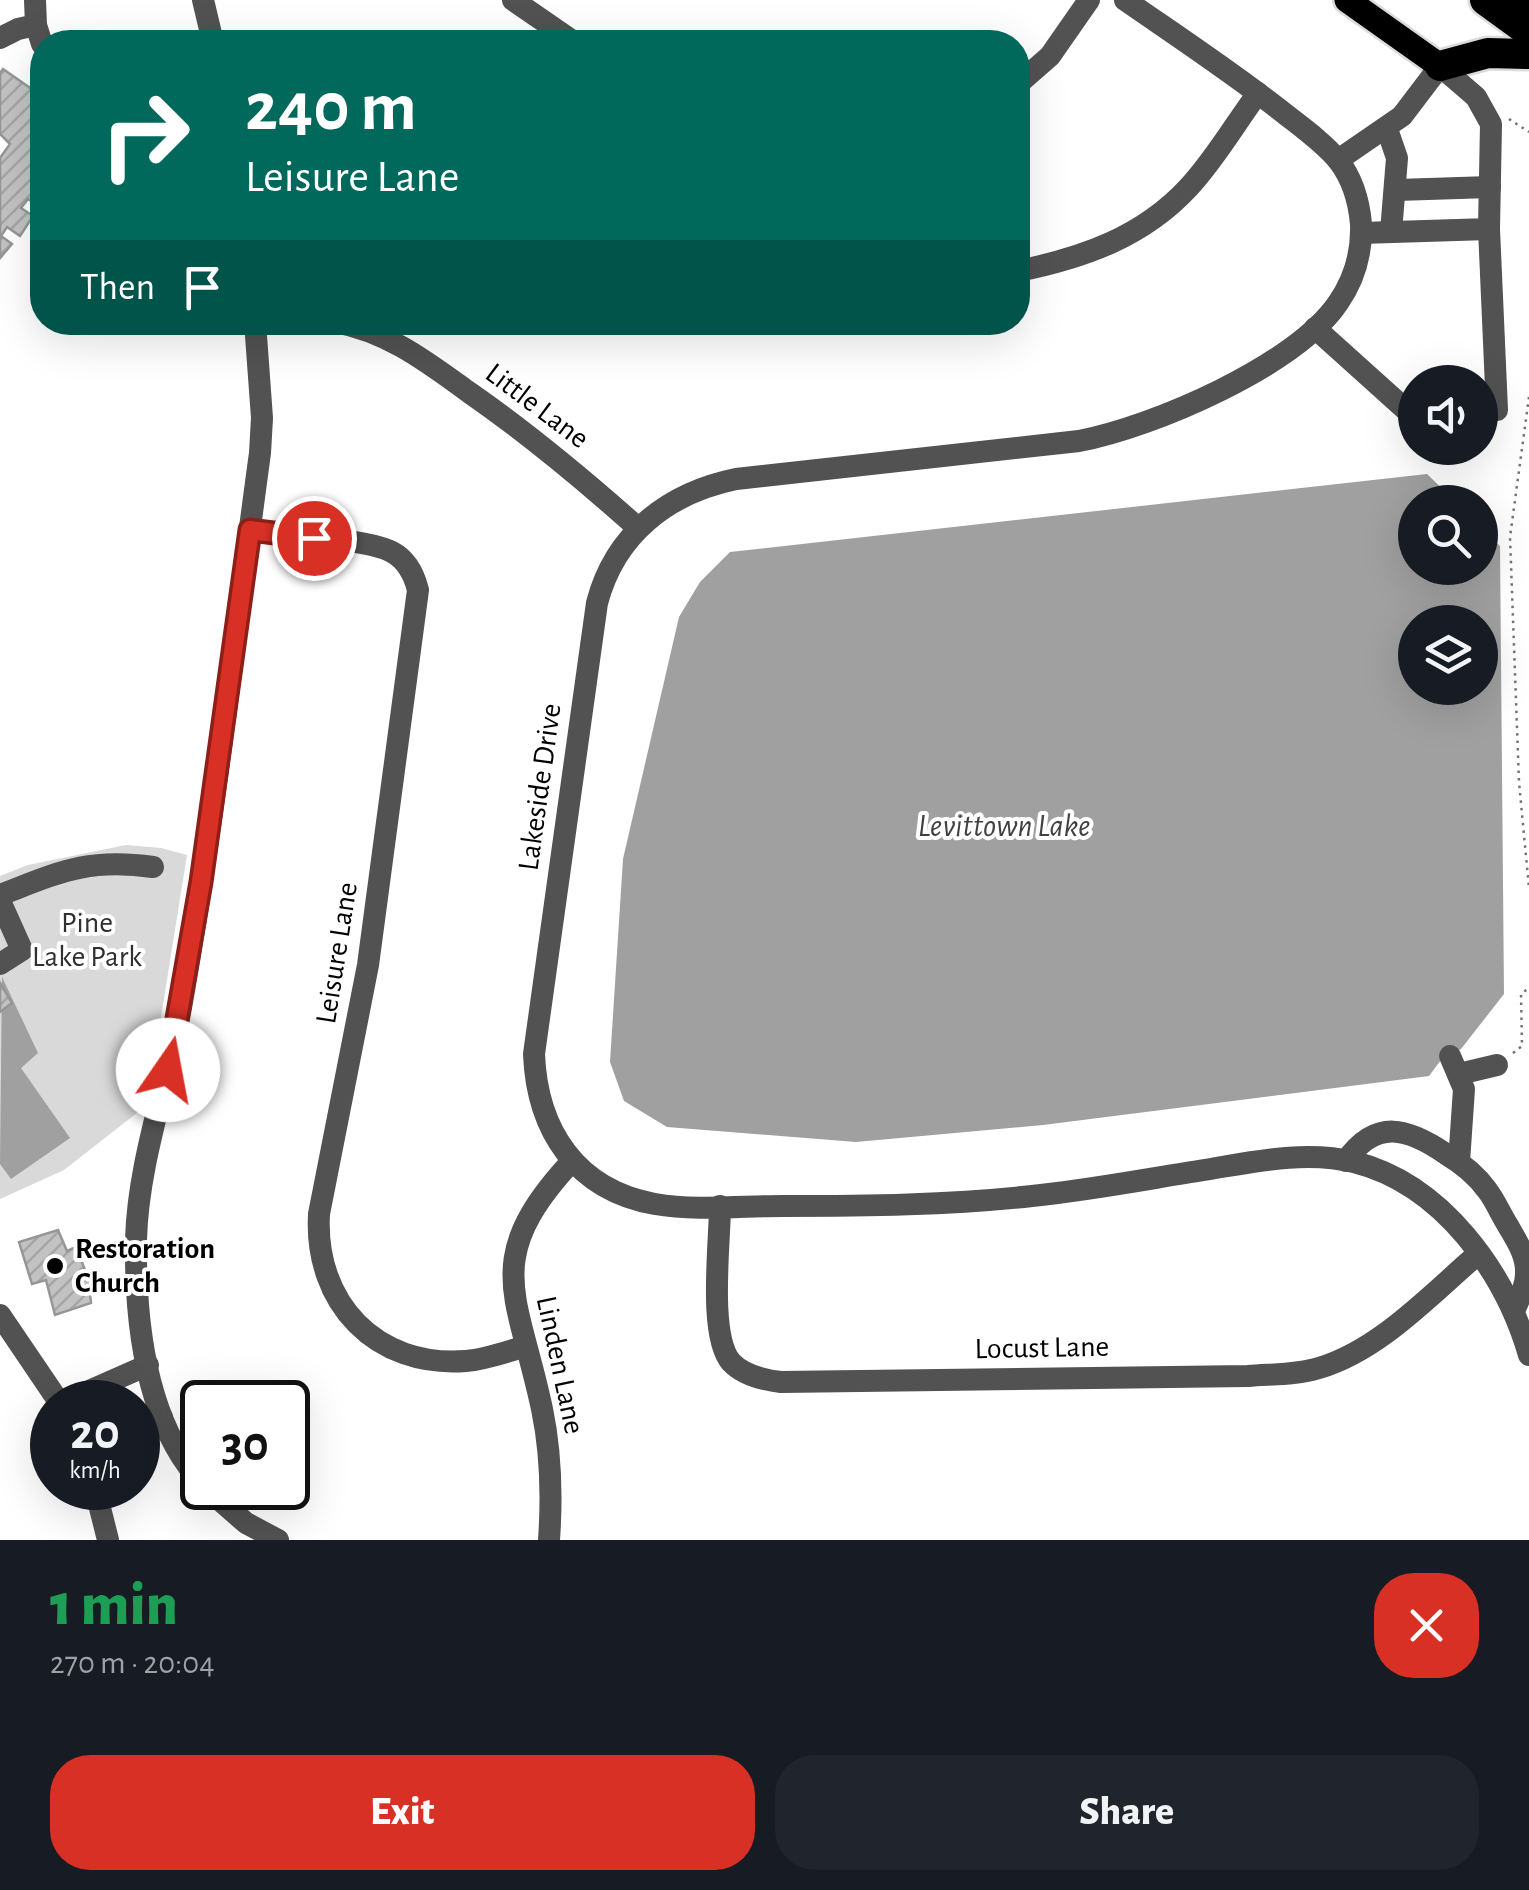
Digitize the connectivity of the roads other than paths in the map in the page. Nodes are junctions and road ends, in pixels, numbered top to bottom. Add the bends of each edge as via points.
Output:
1 (35, 0) edge
2 (203, 0) edge
3 (513, 0) edge
4 (1089, 0) edge
5 (1125, 0) edge
6 (1347, 0) edge
7 (1486, 0) edge
8 (39, 30) edge
9 (210, 30) edge
10 (557, 30) edge
11 (30, 32) edge
12 (1529, 32) edge
13 (0, 38) edge
14 (1529, 54) edge
15 (1440, 66) junction
16 (1030, 74) edge
17 (1258, 93) junction
18 (1386, 129) junction
19 (1338, 160) junction
20 (1490, 187) junction
21 (1397, 190) junction
22 (1489, 229) junction
23 (1391, 232) junction
24 (1361, 233) junction
25 (1030, 269) edge
26 (1315, 328) junction
27 (257, 335) edge
28 (380, 335) edge
29 (1495, 365) edge
30 (1398, 403) edge
31 (638, 528) junction
32 (250, 530) junction
33 (153, 866) dead end
34 (0, 898) edge
35 (0, 964) edge
36 (1498, 1065) road end
37 (572, 1160) junction
38 (1346, 1161) junction
39 (1459, 1162) junction
40 (720, 1206) junction
41 (1478, 1254) junction
42 (1514, 1311) junction
43 (0, 1315) edge
44 (526, 1346) junction
45 (1529, 1355) edge
46 (148, 1365) junction
47 (46, 1380) edge
48 (113, 1380) edge
49 (162, 1417) joint
50 (180, 1454) edge
51 (100, 1510) edge
52 (231, 1510) edge
53 (108, 1540) edge
54 (278, 1540) edge
55 (549, 1540) edge

1 - 8 street
2 - 9 street
3 - 10 street
4 - 16 street
5 - 17 street, Lakeside Drive
6 - 15 main road
7 - 12 highway
11 - 13 street via 18,29
14 - 15 highway via 1488,53
15 - 18 street
15 - 20 street via 1476,97 1491,124
17 - 19 street, Lakeside Drive
17 - 25 street via 1191,185 1151,220 1104,248
18 - 19 street
18 - 21 street via 1398,158
19 - 24 street, Lakeside Drive via 1356,197
20 - 21 street
20 - 22 street
21 - 23 street
22 - 23 street
22 - 29 street
23 - 24 street
24 - 26 street, Lakeside Drive via 1351,280
26 - 30 street
26 - 31 street, Lakeside Drive via 1226,387 1135,428 1080,441 725,481 672,501
27 - 32 street via 262,418
28 - 31 street, Little Lane via 529,434
31 - 37 street, Lakeside Drive via 608,569 597,603 534,1054 544,1114
32 - 44 street, Leisure Lane via 378,546 409,567 418,590 368,964 318,1214 324,1274 356,1324 407,1355 467,1361
32 - 46 street via 182,1004 137,1224 136,1278
33 - 34 street via 72,867
34 - 35 street via 22,950
36 - 39 street via 1454,1065 1464,1088
37 - 40 street, Lakeside Drive via 626,1197
37 - 44 street, Linden Lane via 518,1236 514,1298
38 - 39 street via 1358,1144 1390,1130
38 - 40 street, Lakeside Drive via 1262,1160 970,1201
38 - 41 street, Lakeside Drive via 1422,1194
39 - 42 street via 1486,1188 1524,1255 1524,1290
40 - 41 street, Locust Lane via 719,1311 728,1357 748,1374 781,1382 1309,1371 1365,1346
41 - 42 street, Lakeside Drive
42 - 45 street, Lakeside Drive
43 - 47 street
44 - 55 street, Linden Lane via 548,1445
46 - 48 street
46 - 49 street
49 - 50 street
51 - 53 street
52 - 54 street

